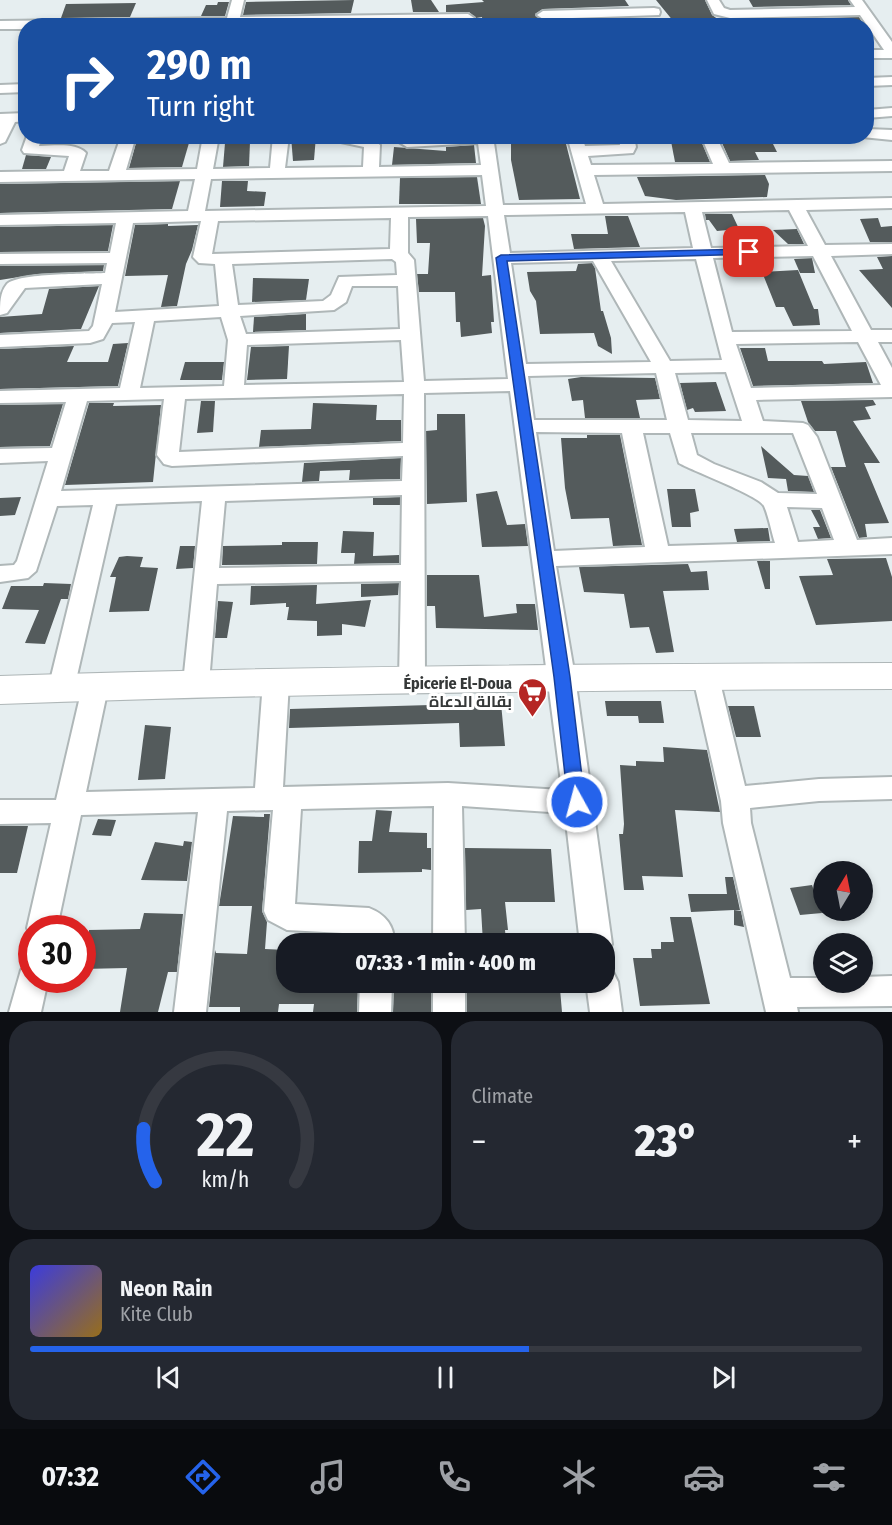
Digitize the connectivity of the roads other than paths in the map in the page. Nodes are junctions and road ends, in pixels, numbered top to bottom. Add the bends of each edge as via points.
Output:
1 (238, 0) edge
2 (466, 0) edge
3 (538, 0) edge
4 (713, 0) edge
5 (652, 6) edge
6 (860, 6) edge
7 (234, 18) edge
8 (468, 18) edge
9 (543, 18) edge
10 (559, 18) edge
11 (746, 18) edge
12 (813, 18) edge
13 (0, 25) edge
14 (18, 25) edge
15 (874, 26) edge
16 (892, 53) edge
17 (874, 54) edge
18 (892, 81) edge
19 (874, 82) edge
20 (0, 88) edge
21 (18, 88) edge
22 (892, 112) edge
23 (874, 113) edge
24 (12, 117) edge
25 (874, 134) edge
26 (892, 135) edge
27 (0, 139) edge
28 (32, 144) edge
29 (126, 144) edge
30 (209, 144) edge
31 (280, 144) edge
32 (371, 144) edge
33 (407, 144) edge
34 (486, 144) edge
35 (577, 144) edge
36 (627, 144) edge
37 (712, 144) edge
38 (892, 166) edge
39 (723, 167) junction
40 (489, 170) junction
41 (371, 171) junction
42 (409, 171) junction
43 (584, 171) junction
44 (277, 173) junction
45 (203, 174) junction
46 (116, 175) junction
47 (71, 176) junction
48 (0, 177) edge
49 (892, 203) edge
50 (795, 205) junction
51 (692, 207) junction
52 (596, 209) junction
53 (495, 211) junction
54 (400, 213) junction
55 (203, 216) junction
56 (126, 218) junction
57 (0, 220) edge
58 (892, 249) edge
59 (819, 250) junction
60 (703, 253) junction
61 (366, 255) junction
62 (399, 255) junction
63 (599, 256) junction
64 (116, 258) junction
65 (501, 258) junction
66 (0, 260) edge
67 (224, 260) junction
68 (112, 278) junction
69 (366, 280) junction
70 (406, 280) junction
71 (0, 309) edge
72 (229, 312) junction
73 (146, 316) junction
74 (103, 318) junction
75 (410, 334) junction
76 (865, 336) junction
77 (892, 336) edge
78 (724, 338) junction
79 (238, 340) junction
80 (0, 341) edge
81 (733, 366) junction
82 (664, 367) junction
83 (518, 377) junction
84 (414, 387) junction
85 (892, 389) edge
86 (232, 392) junction
87 (175, 393) junction
88 (129, 394) junction
89 (743, 394) junction
90 (78, 396) junction
91 (0, 397) edge
92 (754, 425) junction
93 (525, 426) junction
94 (632, 426) junction
95 (680, 426) junction
96 (414, 449) junction
97 (60, 454) junction
98 (291, 455) junction
99 (0, 456) edge
100 (178, 460) junction
101 (414, 488) junction
102 (287, 492) junction
103 (214, 495) junction
104 (170, 496) junction
105 (106, 497) junction
106 (48, 499) junction
107 (773, 500) junction
108 (830, 501) junction
109 (892, 546) edge
110 (849, 548) junction
111 (789, 550) junction
112 (658, 554) junction
113 (543, 559) junction
114 (413, 573) junction
115 (0, 574) edge
116 (205, 576) junction
117 (892, 676) edge
118 (562, 677) junction
119 (706, 678) junction
120 (412, 679) junction
121 (276, 682) junction
122 (196, 683) junction
123 (78, 688) junction
124 (0, 690) edge
125 (892, 788) edge
126 (448, 794) junction
127 (278, 798) junction
128 (214, 800) junction
129 (735, 801) junction
130 (577, 802) junction
131 (67, 808) junction
132 (0, 812) edge
133 (45, 915) edge
134 (379, 933) edge
135 (449, 933) edge
136 (595, 933) edge
137 (892, 991) edge
138 (29, 993) edge
139 (376, 993) edge
140 (449, 993) edge
141 (603, 993) edge
142 (779, 1002) edge
143 (25, 1012) edge
144 (190, 1012) edge
145 (375, 1012) edge
146 (449, 1012) edge
147 (606, 1012) edge

1 - 7 street
2 - 8 street
3 - 9 street
4 - 11 street via 719,11
5 - 10 street
6 - 12 street
13 - 14 street
15 - 16 street
16 - 17 street
18 - 19 street
20 - 21 street
22 - 23 street
24 - 27 street
25 - 26 street
28 - 47 street via 30,150 78,153
29 - 46 street
30 - 45 street
31 - 44 street
32 - 41 street
33 - 42 street
34 - 40 street
35 - 36 street via 627,150
35 - 43 street
37 - 39 street
38 - 39 street
39 - 43 street
40 - 42 street
40 - 53 street
41 - 42 street
41 - 44 street
43 - 52 street
44 - 45 street
45 - 46 street
45 - 55 street
46 - 47 street
47 - 48 street
49 - 50 street
50 - 51 street
50 - 59 street
51 - 52 street
51 - 60 street
52 - 53 street
53 - 54 street
53 - 65 street
54 - 55 street
54 - 62 street
55 - 56 street
55 - 67 street via 202,257
56 - 57 street
56 - 64 street
58 - 59 street
59 - 60 street
59 - 76 street
60 - 63 street
60 - 78 street
61 - 62 street
61 - 67 street
61 - 69 street
62 - 70 street via 405,260
63 - 65 street
63 - 82 street
64 - 66 street
64 - 68 street
65 - 83 street
67 - 72 street
68 - 71 street via 20,283
68 - 74 street
69 - 70 street
69 - 72 street via 345,281 339,298 327,306
70 - 75 street
72 - 73 street
72 - 79 street
73 - 74 street
73 - 88 street
74 - 80 street via 99,332 90,337
75 - 79 street
75 - 84 street
76 - 77 street
76 - 78 street
76 - 85 street
78 - 81 street
79 - 86 street
81 - 82 street
81 - 89 street
82 - 83 street
82 - 95 street
83 - 84 street
83 - 93 street
84 - 86 street
84 - 96 street
85 - 89 street
86 - 87 street
87 - 88 street
87 - 100 street via 168,455
88 - 90 street
89 - 92 street
90 - 91 street
90 - 97 street
92 - 95 street
92 - 108 street via 801,429
93 - 94 street
93 - 113 street
94 - 95 street
94 - 112 street
95 - 107 street via 687,458
96 - 98 street
96 - 101 street
97 - 99 street
97 - 106 street
98 - 100 street
98 - 102 street
100 - 104 street
101 - 102 street
101 - 114 street
102 - 103 street
103 - 104 street
103 - 116 street
104 - 105 street
105 - 106 street
105 - 123 street
106 - 115 street via 25,570
107 - 108 street
107 - 111 street
108 - 110 street
109 - 110 street
110 - 111 street
111 - 112 street
112 - 113 street
113 - 118 street
114 - 116 street
114 - 120 street
116 - 122 street
117 - 119 main road
118 - 119 main road
118 - 120 main road
118 - 130 street
119 - 129 street
120 - 121 main road
121 - 122 main road
121 - 127 street
122 - 123 main road
123 - 124 main road
123 - 131 street
125 - 129 street via 819,790
126 - 127 street
126 - 130 street
126 - 135 street
127 - 128 street
127 - 134 street via 279,911 287,917 369,921
128 - 131 street
128 - 144 street
129 - 142 street
130 - 136 street
131 - 132 street
131 - 133 street
137 - 142 street
138 - 143 street
139 - 145 street
140 - 146 street
141 - 147 street

